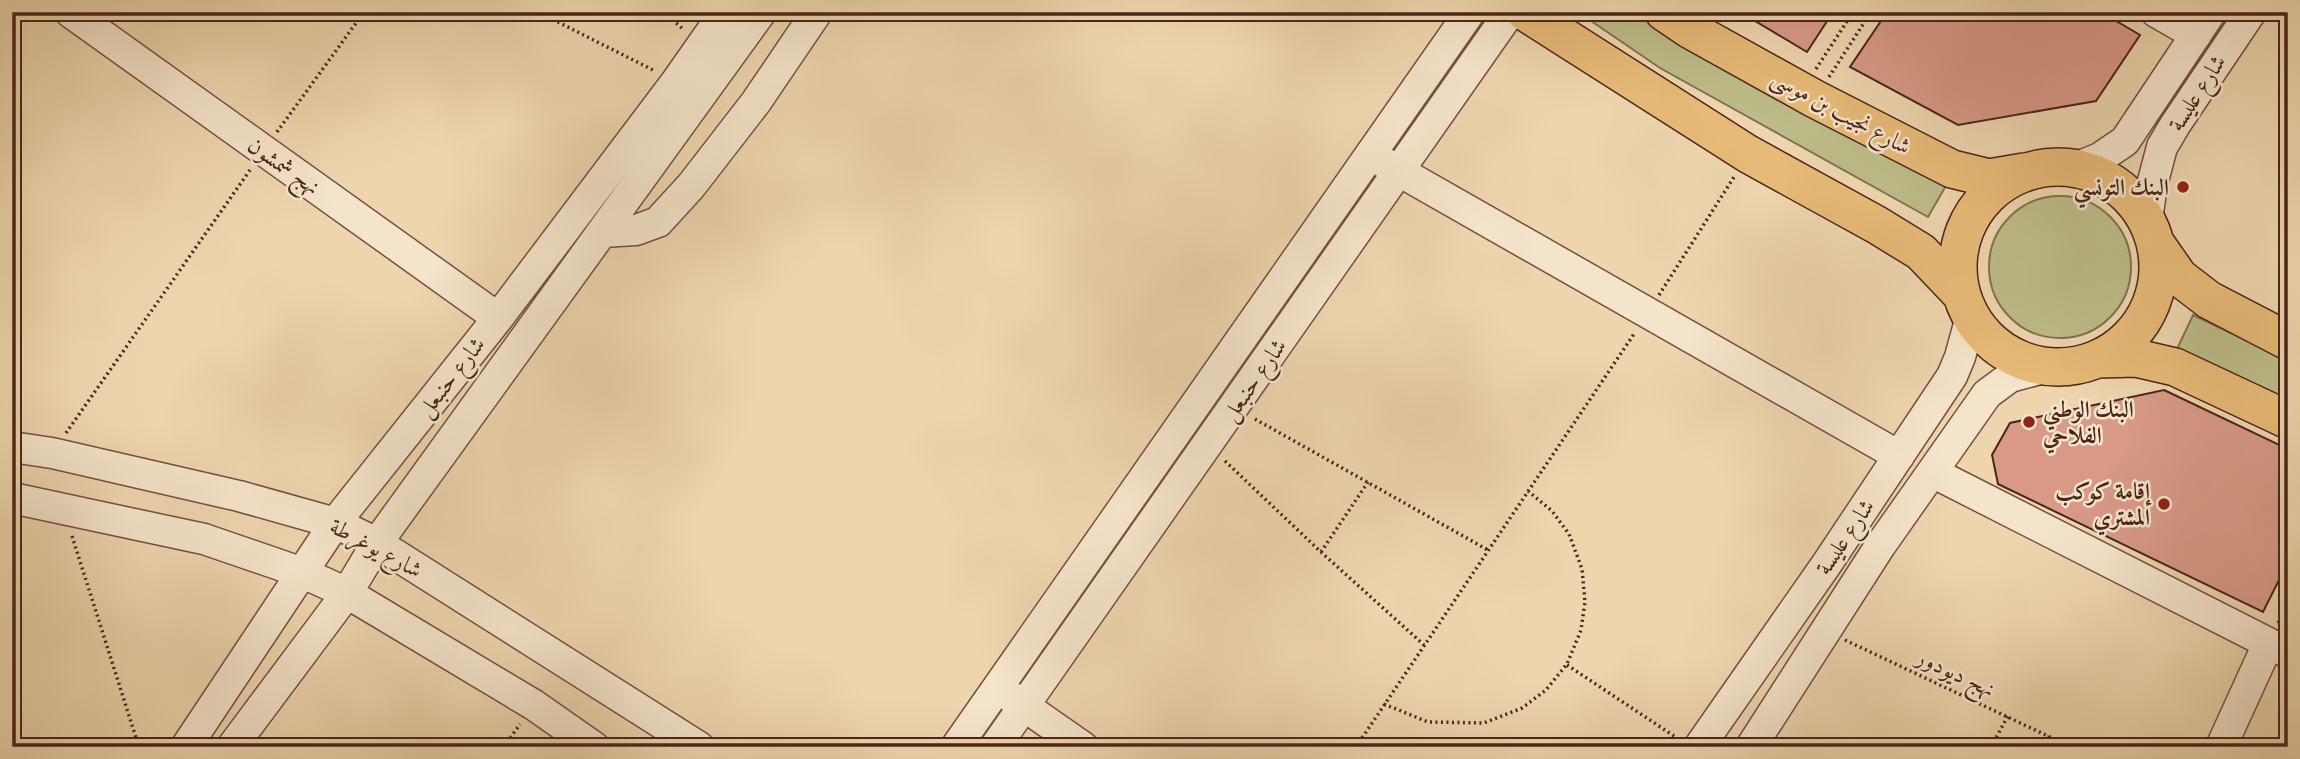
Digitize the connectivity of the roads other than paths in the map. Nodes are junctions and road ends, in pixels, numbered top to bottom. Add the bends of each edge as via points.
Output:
1 (70, 12) edge
2 (725, 12) edge
3 (761, 12) edge
4 (817, 12) edge
5 (1470, 12) edge
6 (1510, 12) edge
7 (1525, 12) edge
8 (1664, 12) edge
9 (2156, 12) edge
10 (2251, 12) edge
11 (2204, 24) edge
12 (1371, 155) junction
13 (2073, 169) junction
14 (1398, 171) junction
15 (2028, 172) junction
16 (602, 232) junction
17 (2151, 232) junction
18 (1966, 306) junction
19 (498, 318) junction
20 (2288, 341) edge
21 (2098, 359) junction
22 (2046, 367) junction
23 (2288, 420) edge
24 (12, 447) edge
25 (1899, 456) junction
26 (1932, 472) junction
27 (12, 498) edge
28 (335, 523) junction
29 (377, 543) junction
30 (303, 573) junction
31 (347, 593) junction
32 (2278, 649) edge
33 (998, 688) junction
34 (1024, 706) junction
35 (1703, 741) edge
36 (186, 747) edge
37 (232, 747) edge
38 (594, 747) edge
39 (699, 747) edge
40 (956, 747) edge
41 (995, 747) edge
42 (1083, 747) edge
43 (1751, 747) edge
44 (2221, 747) edge

1 - 19 street, نهج شمشون
2 - 19 street, شارع حنبعل
3 - 16 street, شارع حنبعل
4 - 16 street via 756,102 658,222 636,230
5 - 12 street, شارع حنبعل
6 - 14 street, شارع حنبعل
7 - 18 main road via 1748,154 1921,252
8 - 15 main road, شارع نجيب بن موسى via 1808,95 1952,169 1989,178
9 - 11 street
10 - 17 street, شارع عليسة via 2162,147 2152,185
11 - 13 street, شارع عليسة via 2125,141 2100,159
12 - 14 street
12 - 33 street, شارع حنبعل
13 - 15 main road
13 - 17 main road via 2116,186 2133,201
14 - 25 street
14 - 34 street, شارع حنبعل
15 - 18 main road via 1985,198 1970,219 1958,269
16 - 29 street, شارع حنبعل
17 - 20 main road via 2179,277 2209,300
17 - 21 main road via 2158,279 2148,312 2127,340
18 - 22 main road via 1991,341 2017,359
18 - 25 street, شارع عليسة via 1961,357
19 - 28 street, شارع حنبعل
21 - 22 main road
21 - 23 main road via 2136,358 2175,367
22 - 26 street, شارع عليسة via 2010,377 1987,394
24 - 28 street, شارع يوغرطة via 239,496
25 - 35 street, شارع عليسة
26 - 32 street
26 - 43 street, شارع عليسة
27 - 30 street via 204,539
28 - 29 street, شارع يوغرطة
28 - 30 street, شارع حنبعل
29 - 31 street, شارع حنبعل
29 - 39 street, شارع يوغرطة
30 - 31 street
30 - 36 street, شارع حنبعل
31 - 37 street, شارع حنبعل
31 - 38 street via 534,705
32 - 44 street
33 - 34 street
33 - 40 street, شارع حنبعل
34 - 41 street, شارع حنبعل
34 - 42 street

